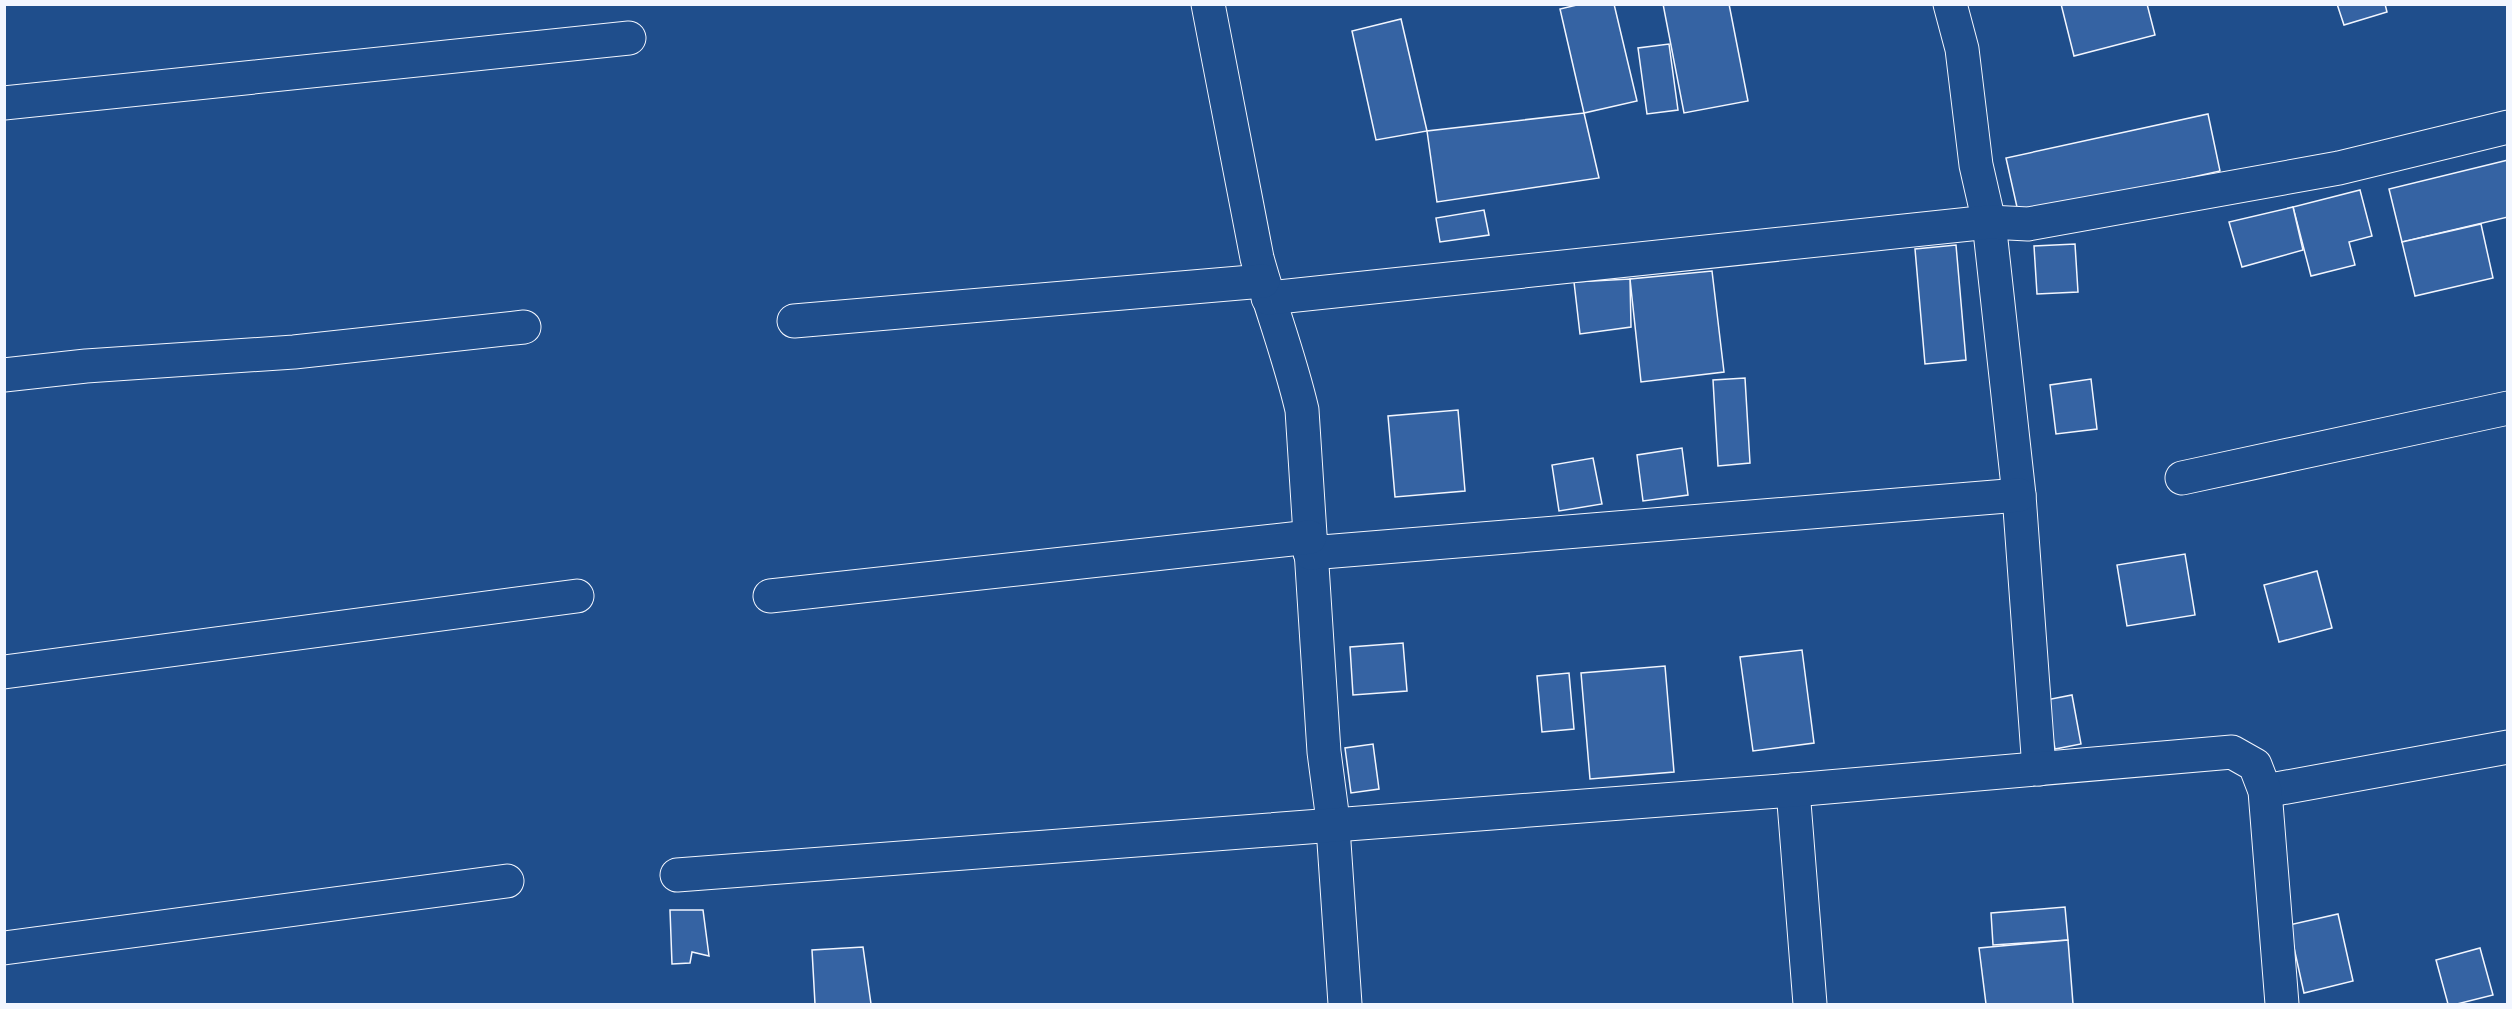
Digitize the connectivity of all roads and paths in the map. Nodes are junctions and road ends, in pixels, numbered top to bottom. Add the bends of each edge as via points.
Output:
1 (1950, 4) edge
2 (1215, 5) edge
3 (629, 38) dead end
4 (4, 103) edge
5 (2508, 127) edge
6 (1989, 222) junction
7 (1266, 289) junction
8 (794, 321) dead end
9 (524, 327) dead end
10 (4, 375) edge
11 (2508, 408) edge
12 (2182, 478) dead end
13 (2019, 495) junction
14 (1310, 545) junction
15 (577, 596) dead end
16 (770, 596) dead end
17 (4, 672) edge
18 (2508, 747) edge
19 (2039, 769) junction
20 (1793, 790) junction
21 (2265, 791) junction
22 (1333, 824) junction
23 (677, 876) dead end
24 (507, 881) dead end
25 (4, 948) edge
26 (1346, 1005) edge
27 (1810, 1005) edge
28 (2282, 1005) edge

1 - 6 street via 1962,49 1976,165
2 - 7 street
3 - 4 street
5 - 6 street via 2339,168 2028,224
6 - 7 street
6 - 13 street
7 - 8 street
7 - 14 street via 1302,410
9 - 10 street via 294,352
11 - 12 street
13 - 14 street
13 - 19 street
14 - 16 street
14 - 22 street via 1324,752
15 - 17 street
18 - 21 street
19 - 20 street
19 - 21 street via 2232,752 2255,765
20 - 22 street
20 - 27 street
21 - 28 street
22 - 23 street
22 - 26 street
24 - 25 street

